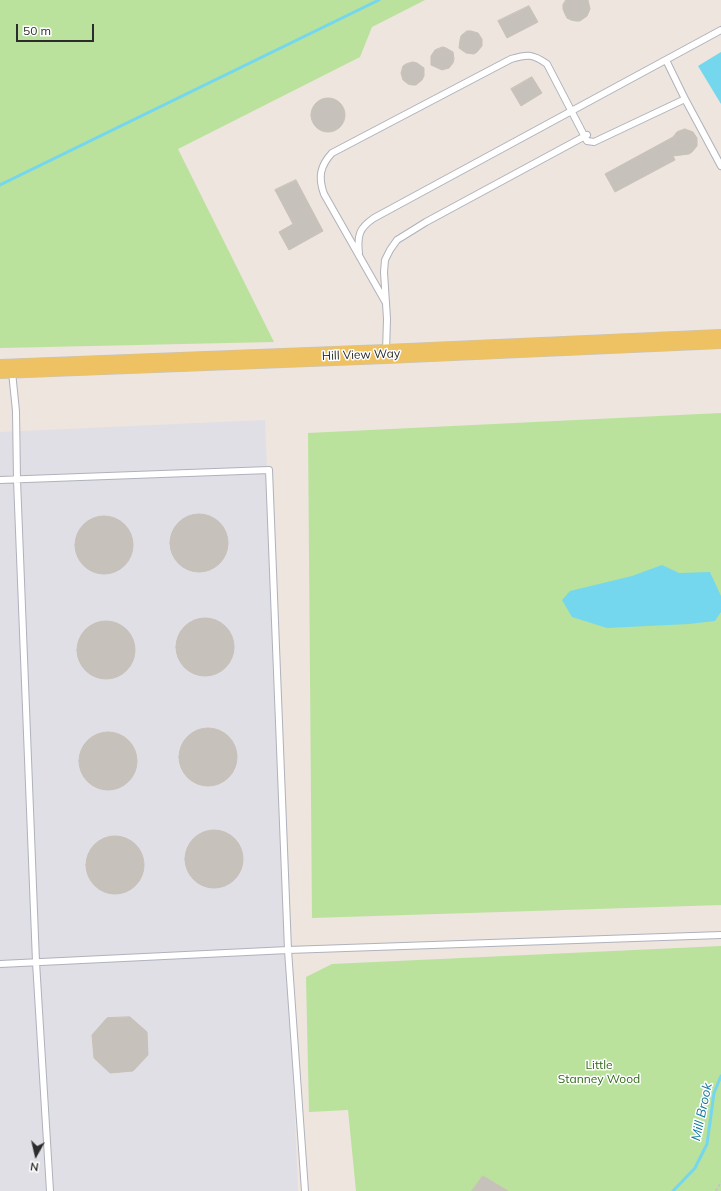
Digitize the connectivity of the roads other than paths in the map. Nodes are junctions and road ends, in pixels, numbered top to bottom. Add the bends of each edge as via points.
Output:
1 (721, 30) edge
2 (666, 60) junction
3 (685, 98) junction
4 (572, 111) junction
5 (587, 135) junction
6 (721, 166) edge
7 (360, 258) junction
8 (386, 303) junction
9 (721, 339) edge
10 (386, 354) junction
11 (6, 369) edge
12 (0, 480) edge
13 (17, 480) junction
14 (721, 936) edge
15 (288, 950) junction
16 (36, 962) junction
17 (0, 964) edge
18 (50, 1191) edge
19 (305, 1191) edge

1 - 2 lane
2 - 3 lane
2 - 4 lane
3 - 5 lane via 594,142 587,141
3 - 6 lane
4 - 5 lane
4 - 7 lane via 366,224 361,229 359,239
4 - 7 lane via 548,64 538,57 524,55 511,59 332,153 322,166 320,184
5 - 8 lane via 397,240 385,260
7 - 8 lane
8 - 10 lane
9 - 10 main road, Hill View Way
10 - 11 main road, Hill View Way
11 - 13 lane via 16,411
12 - 13 lane
13 - 15 lane via 269,470
13 - 16 lane
14 - 15 lane
15 - 16 lane
15 - 19 lane
16 - 17 lane
16 - 18 lane

